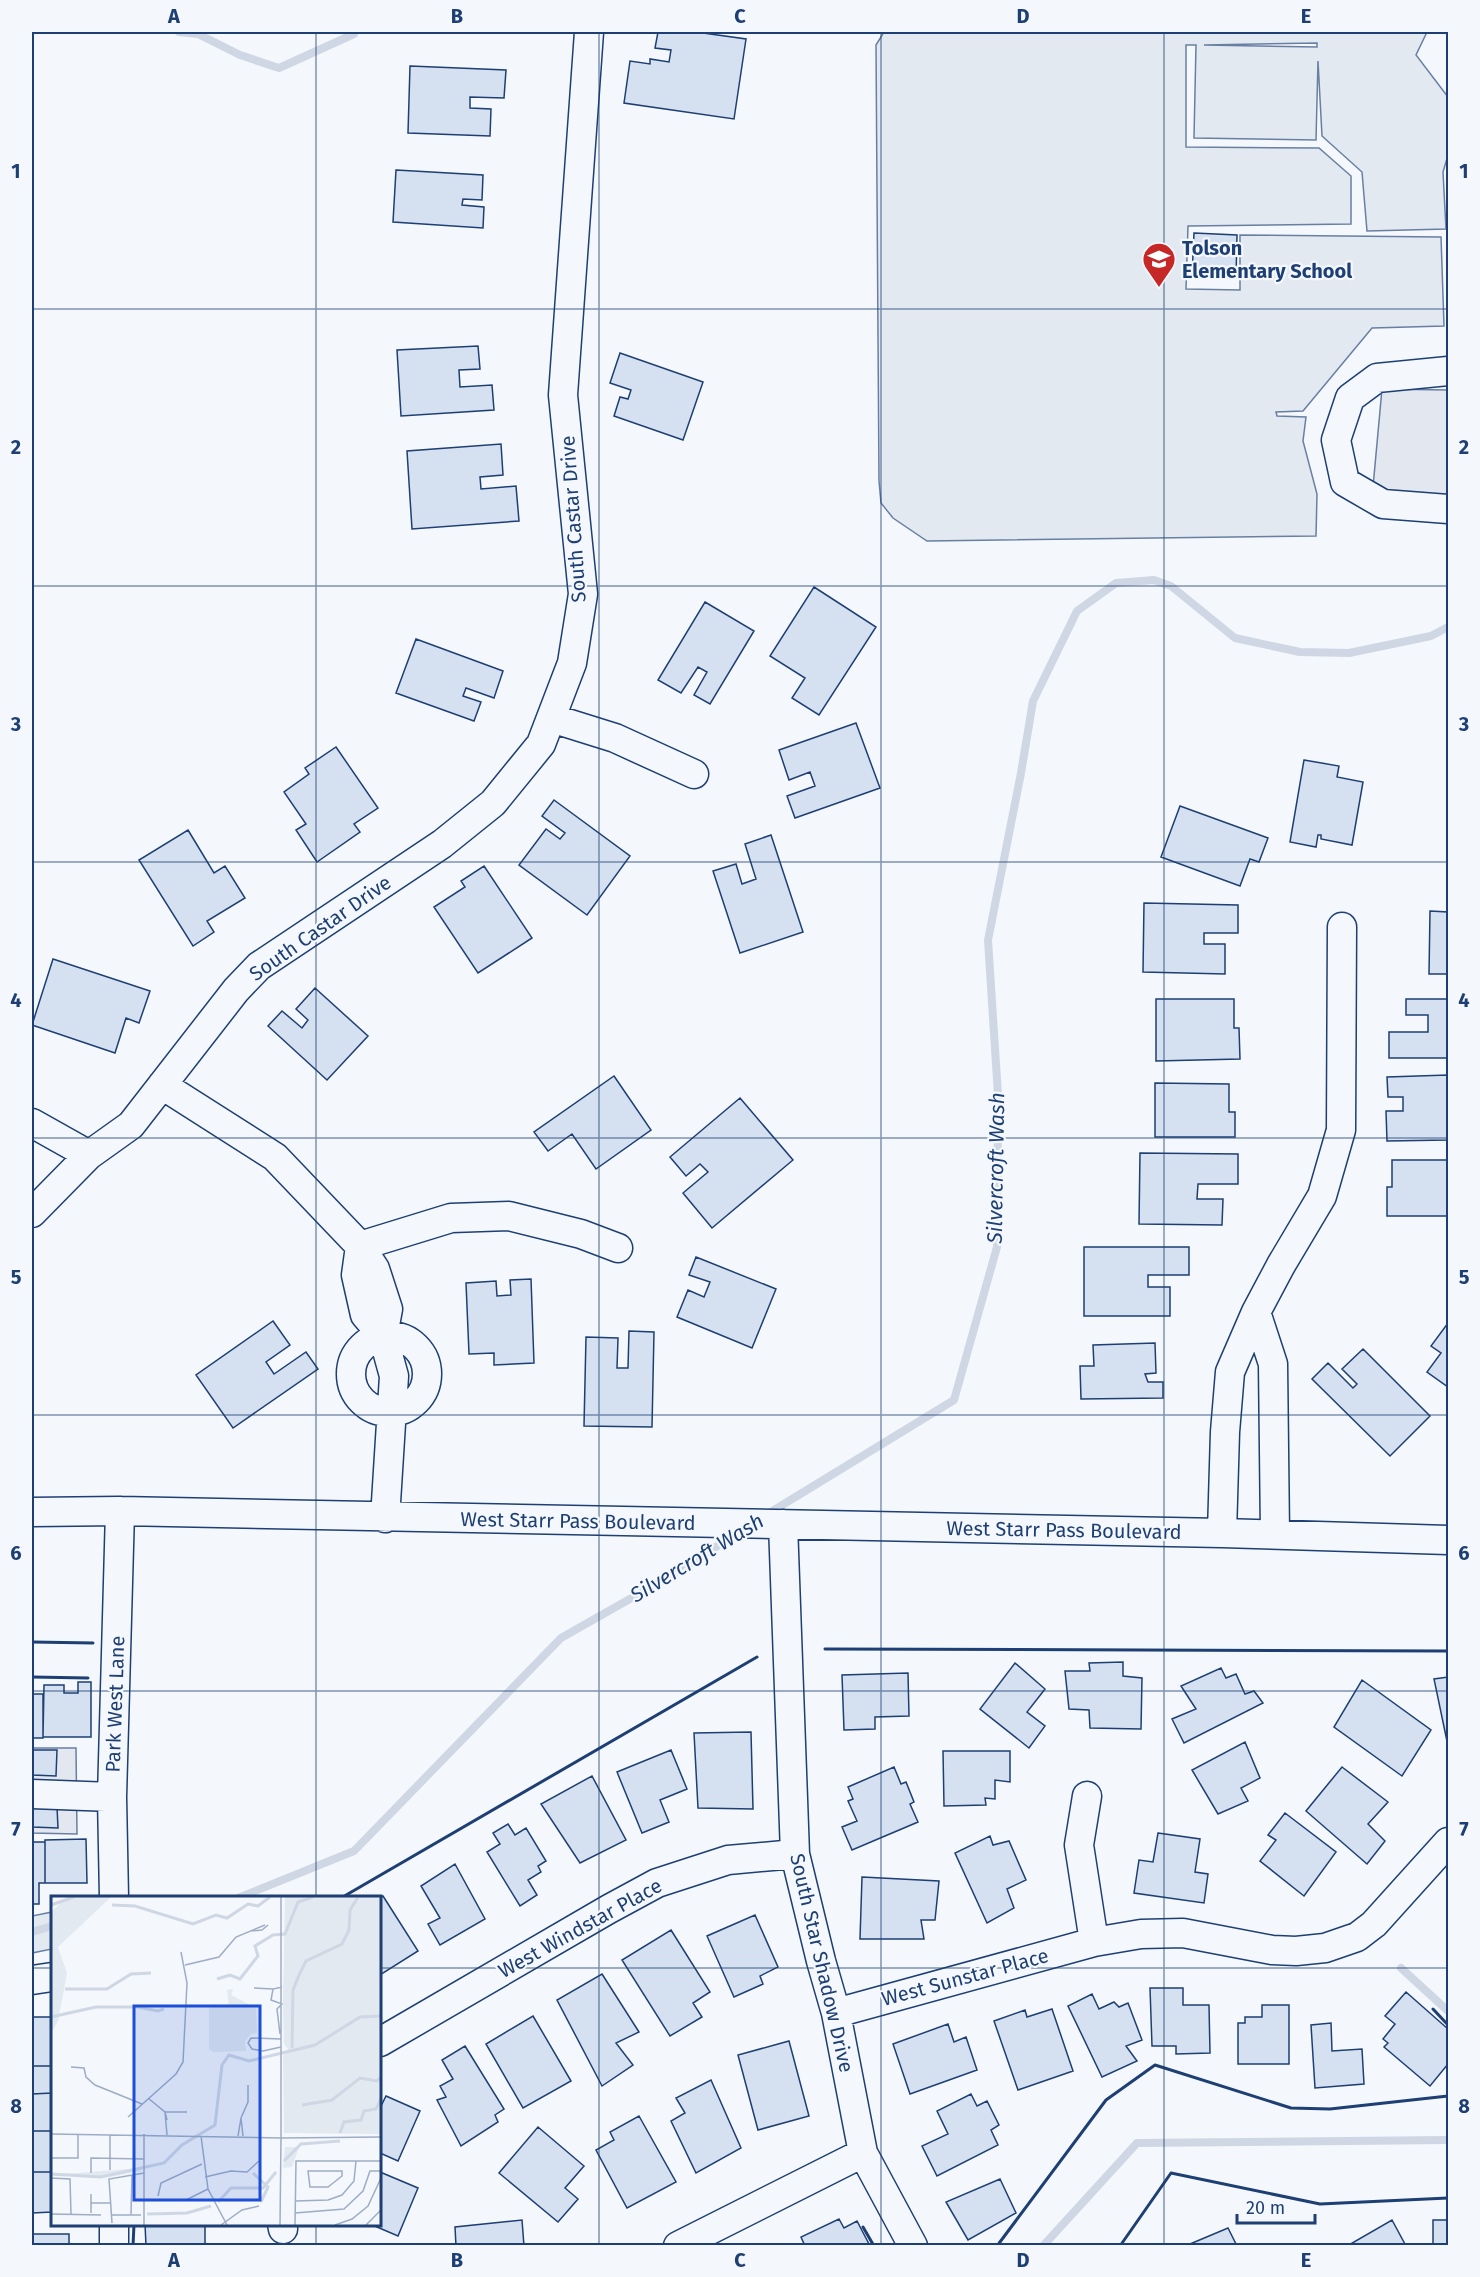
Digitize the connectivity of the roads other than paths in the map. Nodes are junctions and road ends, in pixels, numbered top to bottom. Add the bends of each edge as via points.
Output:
1 (589, 32) edge
2 (1449, 371) edge
3 (1449, 509) edge
4 (551, 718) junction
5 (694, 774) dead end
6 (1342, 927) dead end
7 (162, 1085) junction
8 (32, 1123) edge
9 (89, 1155) junction
10 (32, 1213) edge
11 (360, 1246) junction
12 (618, 1248) dead end
13 (1256, 1312) junction
14 (383, 1336) junction
15 (392, 1412) junction
16 (1272, 1412) junction
17 (1226, 1413) junction
18 (120, 1511) junction
19 (32, 1512) edge
20 (386, 1518) junction
21 (783, 1524) junction
22 (1222, 1533) junction
23 (1275, 1534) junction
24 (1449, 1540) edge
25 (32, 1794) edge
26 (1087, 1796) dead end
27 (112, 1797) junction
28 (1449, 1842) edge
29 (795, 1854) junction
30 (114, 1896) edge
31 (1094, 1942) junction
32 (51, 1977) edge
33 (32, 1980) edge
34 (836, 2013) junction
35 (381, 2041) edge
36 (863, 2153) junction
37 (114, 2226) edge
38 (114, 2246) edge
39 (678, 2246) edge
40 (913, 2246) edge

1 - 4 street, South Castar Drive via 563,395 583,594 572,663
2 - 3 street via 1377,378 1350,398 1336,440 1345,482 1383,504
4 - 5 street via 615,738
4 - 7 street, South Castar Drive via 541,744 493,803 442,844 259,966
6 - 13 street via 1341,1130 1322,1196
7 - 9 street, South Castar Drive via 131,1125
7 - 11 street via 275,1157
8 - 9 street
9 - 10 street, South Castar Drive
11 - 12 street via 451,1218 509,1216 581,1234
11 - 14 street via 375,1269 388,1309
13 - 16 street via 1273,1364
13 - 17 street via 1230,1372
14 - 15 street via 393,1376
14 - 15 street via 357,1352 351,1376 360,1399 382,1412
15 - 20 street
16 - 17 street
16 - 23 street
17 - 22 street
18 - 19 street, West Starr Pass Boulevard
18 - 20 street, West Starr Pass Boulevard
18 - 27 street, Park West Lane
20 - 21 street, West Starr Pass Boulevard
21 - 22 street, West Starr Pass Boulevard
21 - 29 street, South Star Shadow Drive
22 - 23 street, West Starr Pass Boulevard
23 - 24 street, West Starr Pass Boulevard
25 - 27 street
26 - 31 street via 1079,1845
27 - 30 street, Park West Lane
28 - 31 street, West Sunstar Place via 1374,1924 1357,1937 1325,1948 1272,1950 1183,1934 1141,1934
29 - 34 street, South Star Shadow Drive
29 - 35 street, West Windstar Place via 728,1860 657,1883
31 - 34 street, West Sunstar Place
32 - 33 street
34 - 36 street, South Star Shadow Drive
36 - 39 street
36 - 40 street, South Star Shadow Drive
37 - 38 street

